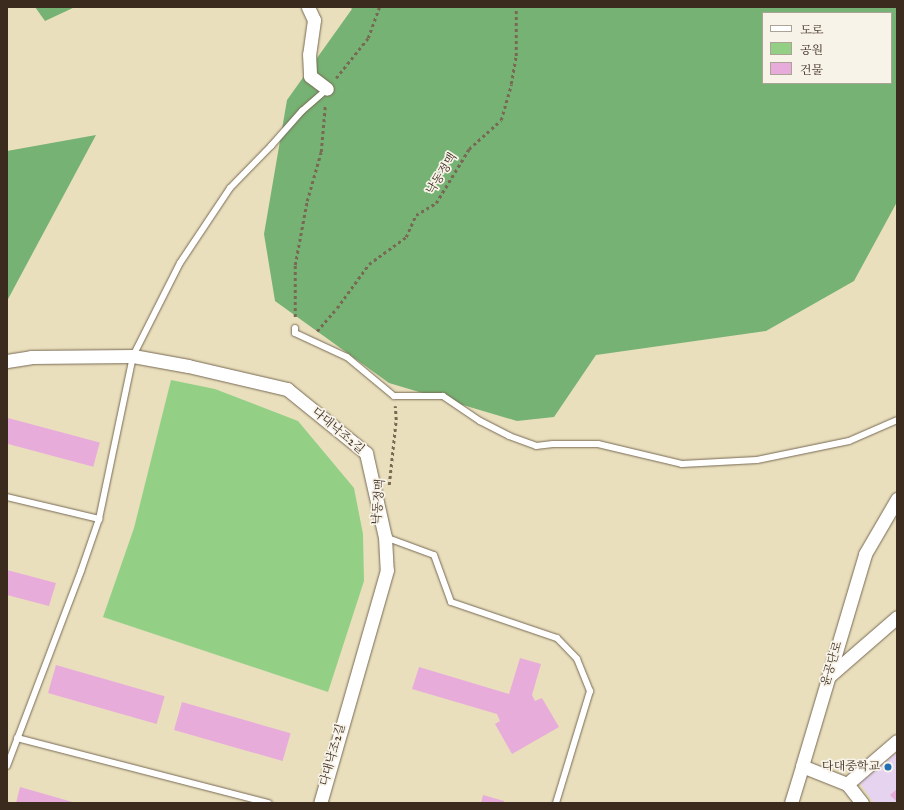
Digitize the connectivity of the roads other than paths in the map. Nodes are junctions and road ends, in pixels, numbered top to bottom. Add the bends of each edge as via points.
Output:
1 (308, 7) edge
2 (327, 89) joint
3 (295, 328) road end
4 (133, 356) junction
5 (7, 361) edge
6 (897, 420) edge
7 (7, 498) edge
8 (897, 499) edge
9 (99, 519) junction
10 (385, 537) junction
11 (897, 617) edge
12 (828, 677) junction
13 (17, 738) junction
14 (897, 741) edge
15 (7, 766) edge
16 (802, 766) junction
17 (847, 784) junction
18 (269, 803) edge
19 (320, 803) edge
20 (556, 803) edge
21 (791, 803) edge
22 (862, 803) edge

1 - 2 street via 314,20 309,54 310,76
2 - 4 lane via 302,111 230,188 180,263
3 - 6 lane via 295,333 309,341 348,357 394,396 443,396 480,421 536,446 598,444 682,464 757,460 849,441
4 - 5 street, 다대낙조2길 via 31,357
4 - 9 lane
4 - 10 street, 다대낙조2길 via 286,389 366,453
7 - 9 lane
8 - 12 street, 윤공단로 via 865,554
9 - 13 lane
10 - 19 street, 다대낙조2길 via 387,570
10 - 20 lane via 434,555 451,602 557,638 577,659 590,691
11 - 12 street
12 - 16 street, 윤공단로
13 - 15 lane
13 - 18 lane
14 - 17 street
16 - 17 street
16 - 21 street, 윤공단로
17 - 22 street

